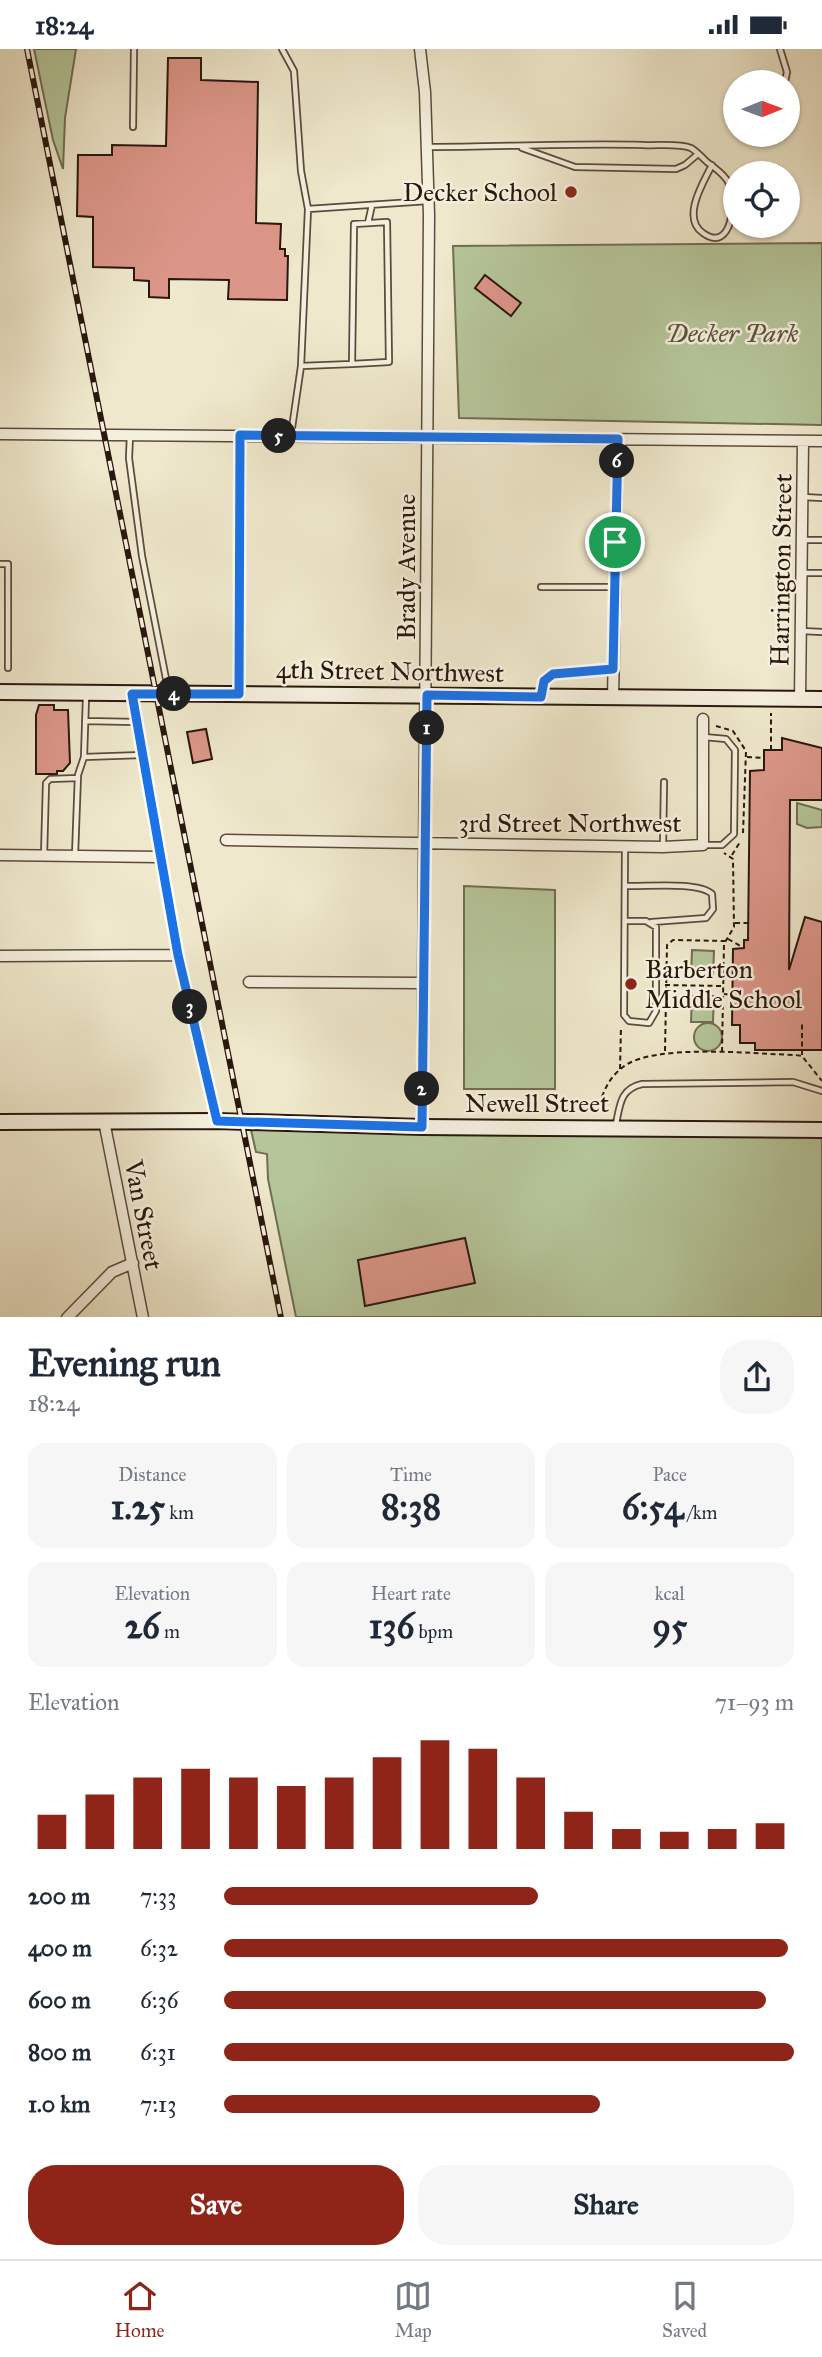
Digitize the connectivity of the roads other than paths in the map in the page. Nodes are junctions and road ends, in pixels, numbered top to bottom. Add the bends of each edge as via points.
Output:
1 (134, 49) edge
2 (282, 49) edge
3 (420, 49) edge
4 (780, 49) edge
5 (786, 70) edge
6 (133, 127) dead end
7 (428, 147) junction
8 (519, 147) junction
9 (698, 154) junction
10 (712, 166) junction
11 (428, 201) junction
12 (372, 205) junction
13 (308, 209) junction
14 (368, 223) junction
15 (352, 364) junction
16 (301, 366) junction
17 (0, 433) edge
18 (130, 435) junction
19 (240, 435) junction
20 (291, 436) junction
21 (427, 437) junction
22 (618, 439) junction
23 (803, 441) junction
24 (822, 441) edge
25 (803, 498) junction
26 (822, 498) edge
27 (802, 540) junction
28 (822, 540) edge
29 (0, 564) edge
30 (802, 573) junction
31 (822, 573) edge
32 (541, 587) dead end
33 (614, 587) junction
34 (801, 631) junction
35 (822, 632) edge
36 (8, 668) dead end
37 (613, 669) junction
38 (0, 692) edge
39 (86, 693) junction
40 (132, 694) junction
41 (169, 694) junction
42 (239, 694) junction
43 (427, 695) junction
44 (541, 697) junction
45 (613, 698) junction
46 (800, 699) junction
47 (822, 699) edge
48 (703, 719) dead end
49 (85, 721) junction
50 (137, 722) junction
51 (703, 737) junction
52 (143, 755) junction
53 (85, 757) junction
54 (78, 778) junction
55 (664, 782) dead end
56 (226, 840) dead end
57 (426, 843) junction
58 (703, 845) junction
59 (625, 846) junction
60 (663, 847) junction
61 (0, 855) edge
62 (44, 856) junction
63 (75, 856) junction
64 (159, 857) junction
65 (625, 886) junction
66 (625, 921) junction
67 (651, 922) junction
68 (178, 955) junction
69 (0, 956) edge
70 (249, 982) dead end
71 (423, 983) junction
72 (822, 1091) edge
73 (104, 1121) junction
74 (217, 1121) junction
75 (0, 1122) edge
76 (422, 1127) junction
77 (615, 1128) junction
78 (822, 1130) edge
79 (133, 1263) junction
80 (68, 1317) edge
81 (144, 1317) edge

1 - 6 lane
2 - 13 lane via 294,71
3 - 7 street, Brady Avenue
4 - 5 lane
7 - 8 lane
7 - 11 street, Brady Avenue
8 - 9 lane via 602,144 691,148
8 - 9 lane via 575,167 676,169
9 - 10 lane
10 - 10 lane via 728,181 732,192 731,225 718,237 706,236 696,228 693,213
11 - 12 lane
11 - 21 street, Brady Avenue
12 - 13 lane
12 - 14 lane
13 - 16 lane
14 - 15 lane via 354,224
14 - 15 lane via 387,222 389,362
15 - 16 lane
16 - 20 lane
17 - 18 street
18 - 19 street
18 - 41 lane via 142,556
19 - 20 street
19 - 42 street
20 - 21 street
21 - 22 street
21 - 43 street, Brady Avenue
22 - 23 street
22 - 33 street
23 - 24 street
23 - 25 street, Harrington Street
25 - 26 lane
25 - 27 street, Harrington Street
27 - 28 lane
27 - 30 street, Harrington Street
29 - 36 lane via 8,564
30 - 31 lane
30 - 34 street, Harrington Street
32 - 33 lane
33 - 37 street
34 - 35 lane
34 - 46 street, Harrington Street
37 - 44 lane via 553,674 544,681
37 - 45 street
38 - 39 street, 4th Street Northwest
39 - 40 street, 4th Street Northwest
39 - 49 lane
40 - 41 street, 4th Street Northwest
40 - 50 street
41 - 42 street, 4th Street Northwest
42 - 43 street, 4th Street Northwest
43 - 44 street, 4th Street Northwest
43 - 57 street, Brady Avenue
44 - 45 street, 4th Street Northwest
45 - 46 street, 4th Street Northwest
46 - 47 street, 4th Street Northwest
48 - 51 street
49 - 50 lane
49 - 53 lane
50 - 52 street
51 - 58 street
51 - 58 lane via 726,739 735,750 734,834 723,845
52 - 53 lane
52 - 64 street
53 - 54 lane
54 - 62 lane via 46,783
54 - 63 lane
55 - 60 lane
56 - 57 street, 3rd Street Northwest
57 - 59 street, 3rd Street Northwest
57 - 71 street, Brady Avenue
58 - 60 street, 3rd Street Northwest
59 - 60 street, 3rd Street Northwest
59 - 65 lane
61 - 62 street
62 - 63 street
63 - 64 street
64 - 68 street
65 - 66 lane
65 - 67 lane via 694,887 712,894 713,909 706,918
66 - 67 lane
66 - 67 lane via 626,1020 642,1023 653,1020 656,1011 657,933
68 - 69 street
68 - 74 street
70 - 71 street
71 - 76 street, Brady Avenue
72 - 77 lane via 793,1082 642,1084 631,1086 623,1095
73 - 74 street, Newell Street
73 - 75 street, Newell Street
73 - 79 street, Van Street
74 - 76 street, Newell Street
76 - 77 street, Newell Street
77 - 78 street, Newell Street
79 - 80 street via 112,1272
79 - 81 street, Van Street

